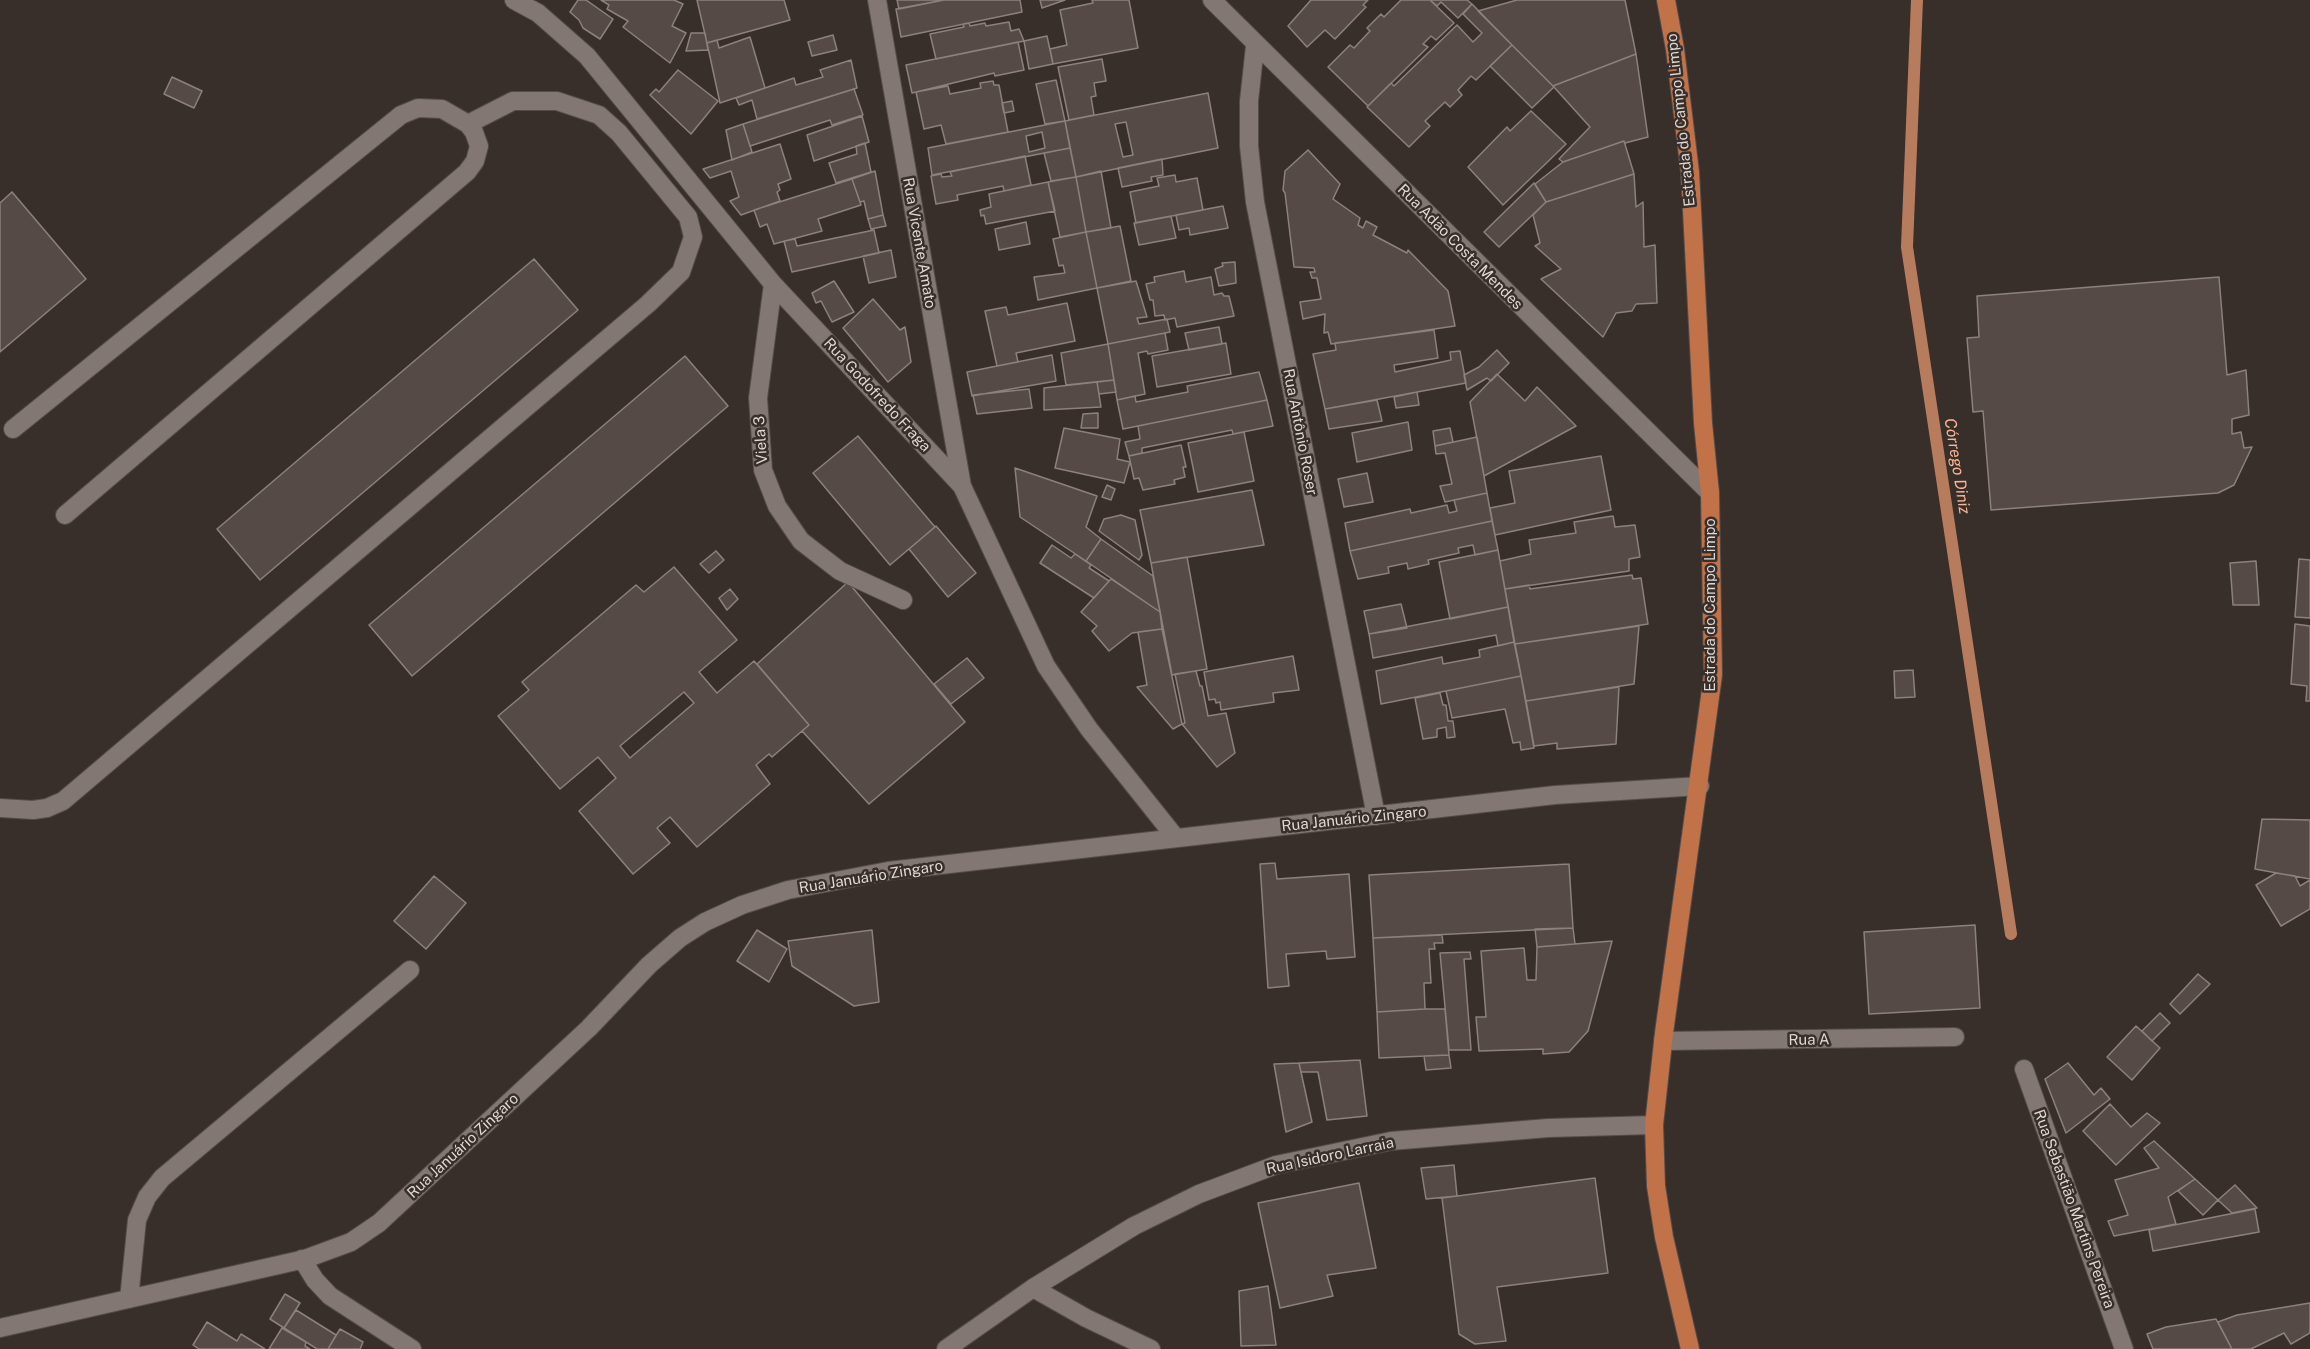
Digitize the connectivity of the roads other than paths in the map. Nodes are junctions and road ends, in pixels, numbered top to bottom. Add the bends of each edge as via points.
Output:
1 (514, 0) edge
2 (877, 0) edge
3 (1212, 0) edge
4 (1666, 0) edge
5 (537, 7) edge
6 (1255, 46) junction
7 (468, 124) junction
8 (773, 284) junction
9 (13, 429) dead end
10 (962, 486) junction
11 (1710, 493) junction
12 (65, 515) dead end
13 (903, 600) dead end
14 (1700, 786) junction
15 (0, 808) edge
16 (1376, 816) junction
17 (1176, 838) junction
18 (410, 970) dead end
19 (1955, 1037) dead end
20 (1663, 1041) junction
21 (2024, 1069) dead end
22 (1654, 1125) junction
23 (302, 1259) junction
24 (1033, 1288) junction
25 (129, 1299) junction
26 (0, 1328) edge
27 (412, 1349) edge
28 (946, 1349) edge
29 (1151, 1349) edge
30 (1690, 1349) edge
31 (2124, 1349) edge

1 - 5 street, Rua Godofredo Fraga
2 - 10 street, Rua Vicente Amato
3 - 6 street, Rua Adão Costa Mendes
4 - 11 main road, Estrada do Campo Limpo via 1690,172
5 - 8 street, Rua Godofredo Fraga via 587,56
6 - 11 street, Rua Adão Costa Mendes
6 - 16 street, Rua Antônio Roser via 1249,101 1255,202
7 - 9 street via 442,109 418,108 401,115
7 - 12 street via 479,146 467,172
7 - 15 street via 513,101 557,101 599,115 619,133 688,217 693,237 681,272 63,801 33,810
8 - 10 street, Rua Godofredo Fraga
8 - 13 street, Viela 3 via 758,398 763,470 777,506 801,541 840,571
10 - 17 street, Rua Godofredo Fraga via 1046,666 1089,729
11 - 14 main road, Estrada do Campo Limpo via 1713,675
14 - 16 street, Rua Januário Zingaro via 1555,795
14 - 20 main road, Estrada do Campo Limpo
16 - 17 street, Rua Januário Zingaro
17 - 23 street, Rua Januário Zingaro via 846,878 788,890 705,922 649,965 589,1028 380,1223 351,1242
18 - 25 street via 162,1178 147,1197 137,1220
19 - 20 street, Rua A
20 - 22 main road, Estrada do Campo Limpo
21 - 31 street, Rua Sebastião Martins Pereira
22 - 24 street, Rua Isidoro Larraia via 1548,1128 1391,1142 1276,1165 1199,1194 1134,1227
22 - 30 main road, Estrada do Campo Limpo via 1656,1186 1664,1237
23 - 25 street, Rua Januário Zingaro
23 - 27 street via 330,1296
24 - 28 street, Rua Isidoro Larraia
24 - 29 street
25 - 26 street, Rua Januário Zingaro

